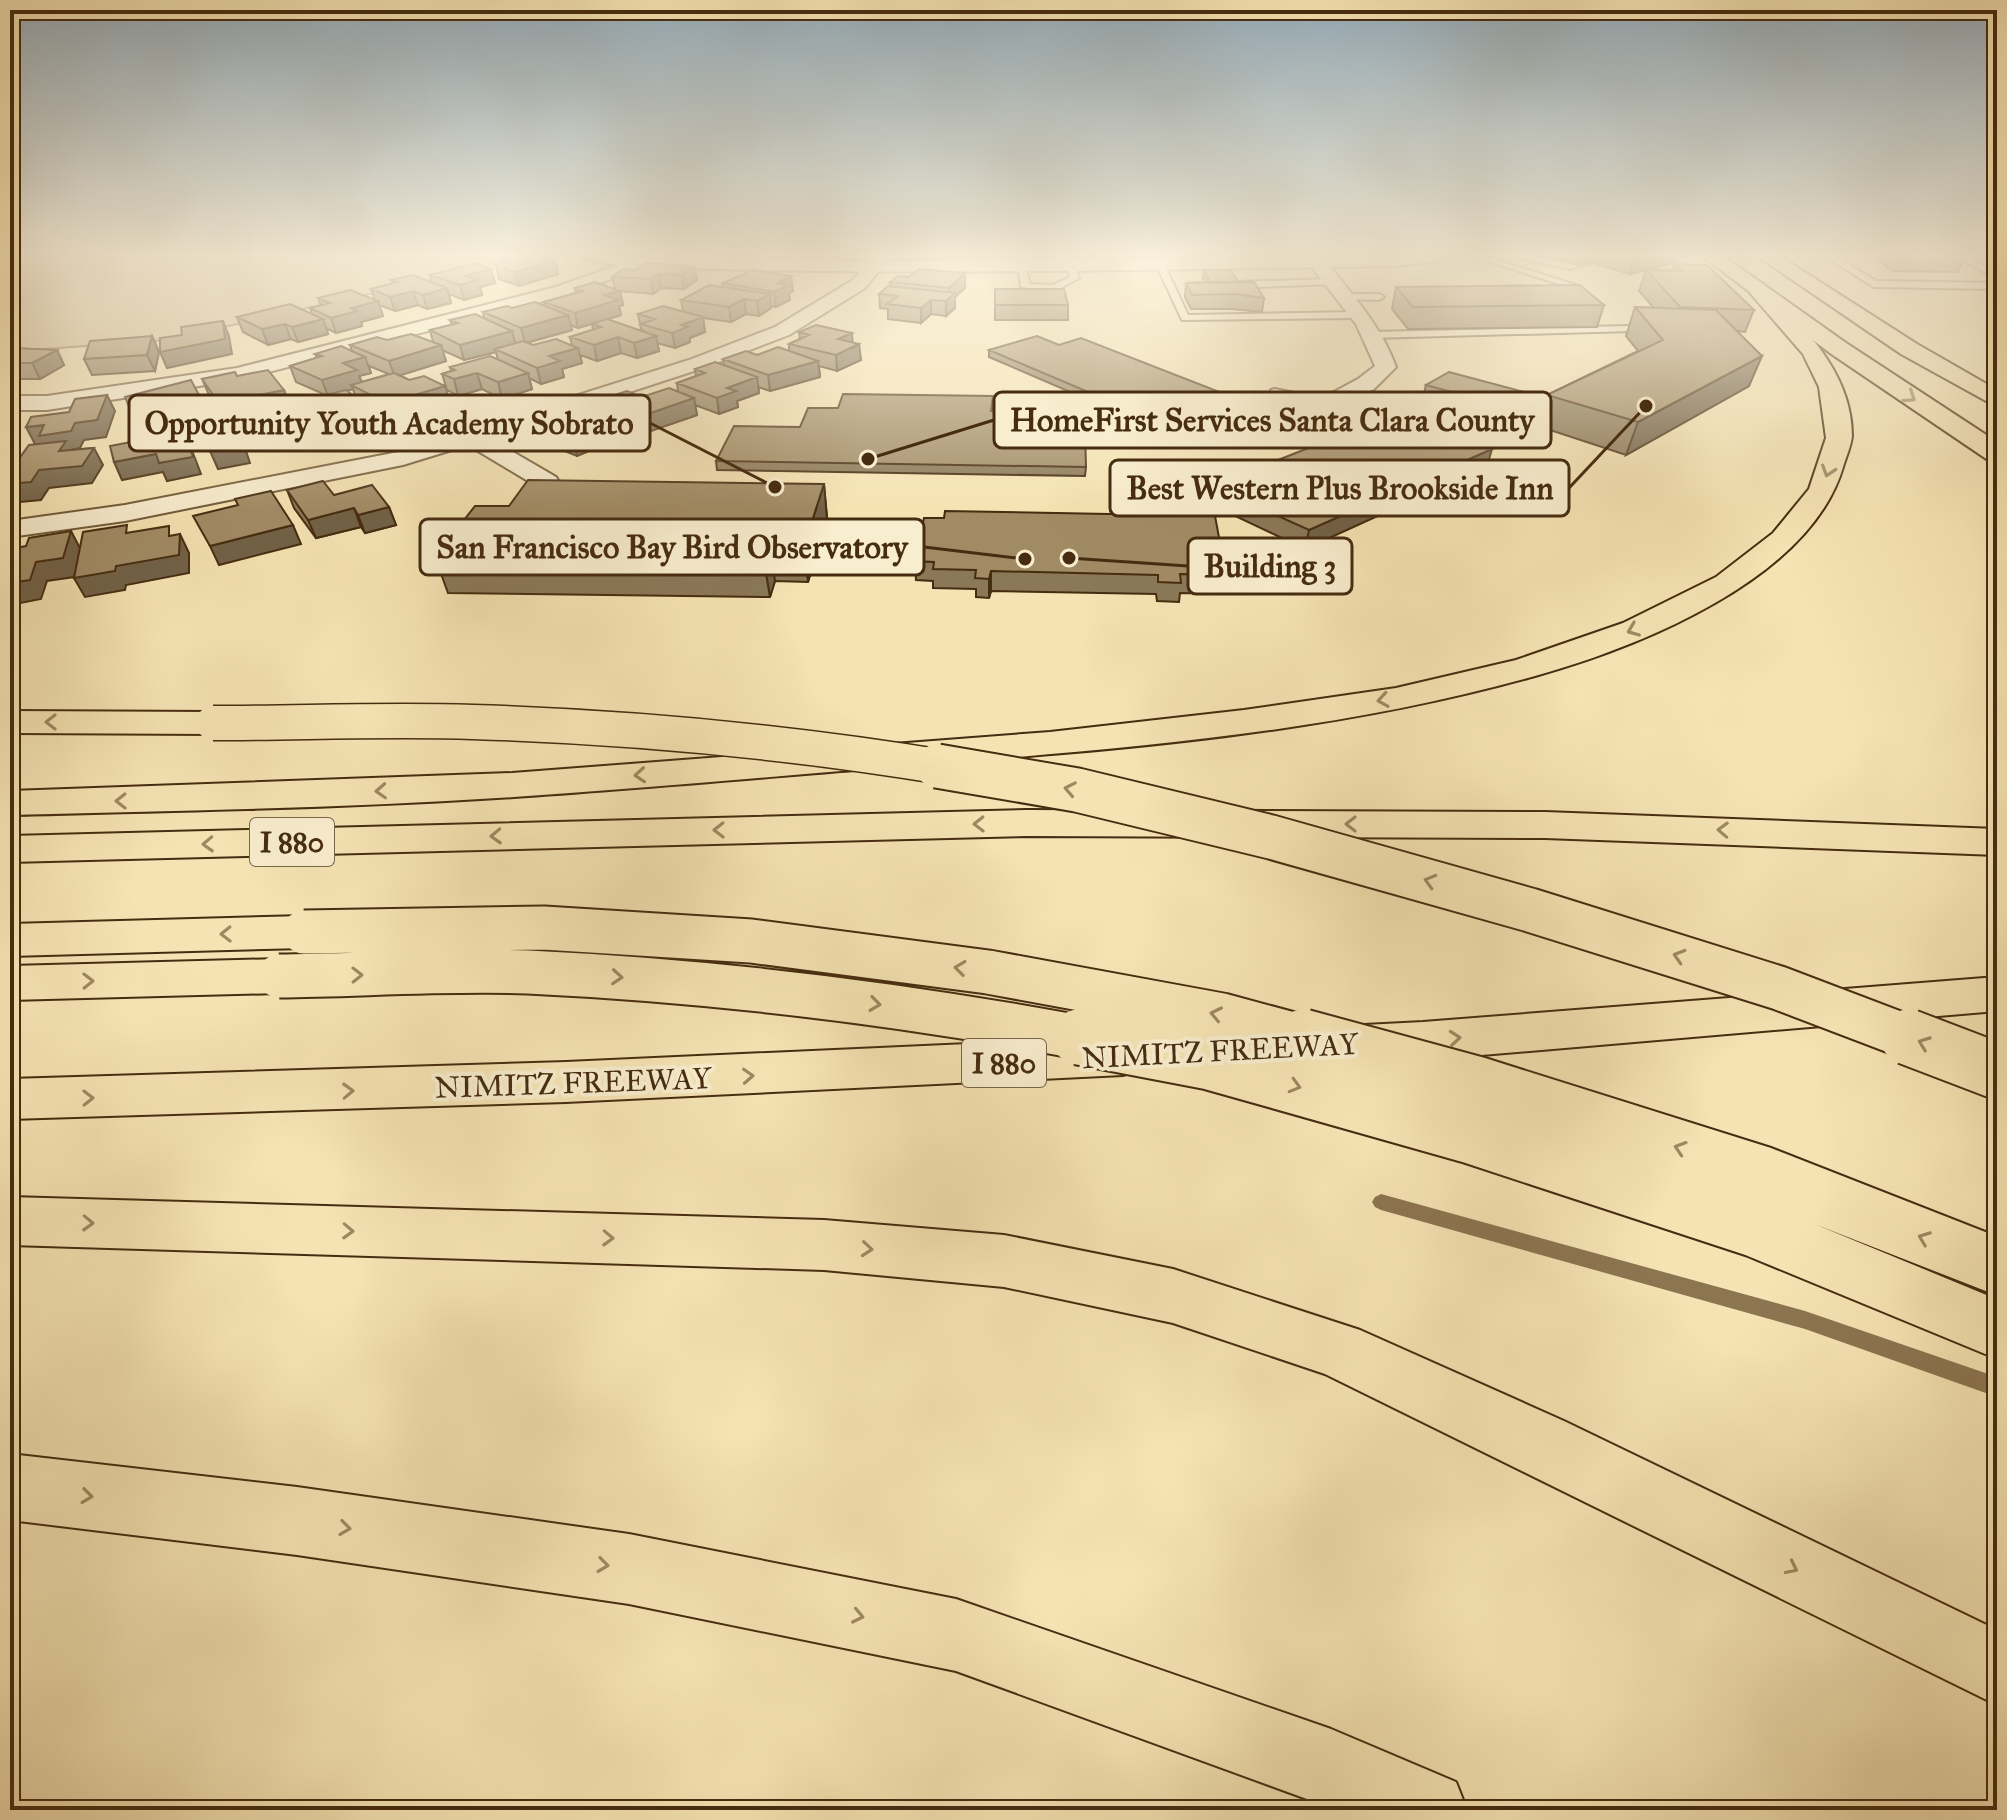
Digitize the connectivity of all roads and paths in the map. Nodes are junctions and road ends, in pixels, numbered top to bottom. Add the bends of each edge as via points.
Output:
1 (370, 340) edge
2 (759, 340) edge
3 (1374, 340) edge
4 (1802, 340) edge
5 (1828, 340) edge
6 (1895, 340) edge
7 (1275, 392) dead end
8 (1997, 400) edge
9 (10, 403) edge
10 (1329, 404) junction
11 (1382, 414) dead end
12 (1310, 423) dead end
13 (471, 437) junction
14 (1997, 454) edge
15 (551, 488) edge
16 (10, 529) edge
17 (10, 722) edge
18 (10, 803) edge
19 (1997, 828) edge
20 (1789, 832) junction
21 (1997, 842) edge
22 (10, 849) edge
23 (10, 940) edge
24 (10, 983) edge
25 (1997, 994) edge
26 (1997, 1071) edge
27 (10, 1099) edge
28 (10, 1221) edge
29 (1997, 1266) edge
30 (1997, 1329) edge
31 (10, 1487) edge
32 (1997, 1668) edge
33 (1428, 1810) edge

1 - 9 street via 237,374 47,403
2 - 13 street
3 - 10 street via 1386,367
4 -> 18 highway via 1831,387 1839,438 1822,491 1783,539 1727,584 1635,630 1527,668 1396,699 1050,743 512,785
5 -> 14 highway
6 - 8 highway
7 - 10 lane
10 - 11 lane
10 - 12 lane
13 - 15 street
13 - 16 street via 403,458 125,513
26 -> 17 highway, bridge via 1779,988 1530,910 1271,837 1077,790 859,753 665,733 472,722
19 - 20 highway
20 - 21 highway, I 880
20 -> 22 highway, I 880 via 1545,825 1026,823
29 -> 23 highway, bridge via 1762,1174 1476,1084 1222,1015 988,972 751,941 544,928
24 -> 30 highway, bridge via 525,972 733,985 973,1017 1210,1062 1468,1135 1757,1230
27 -> 25 highway, NIMITZ FREEWAY / I 880 via 743,1076 1423,1041
28 -> 32 highway via 824,1245 1004,1261 1173,1296 1338,1350
31 -> 33 highway via 629,1569 956,1635 1331,1768

